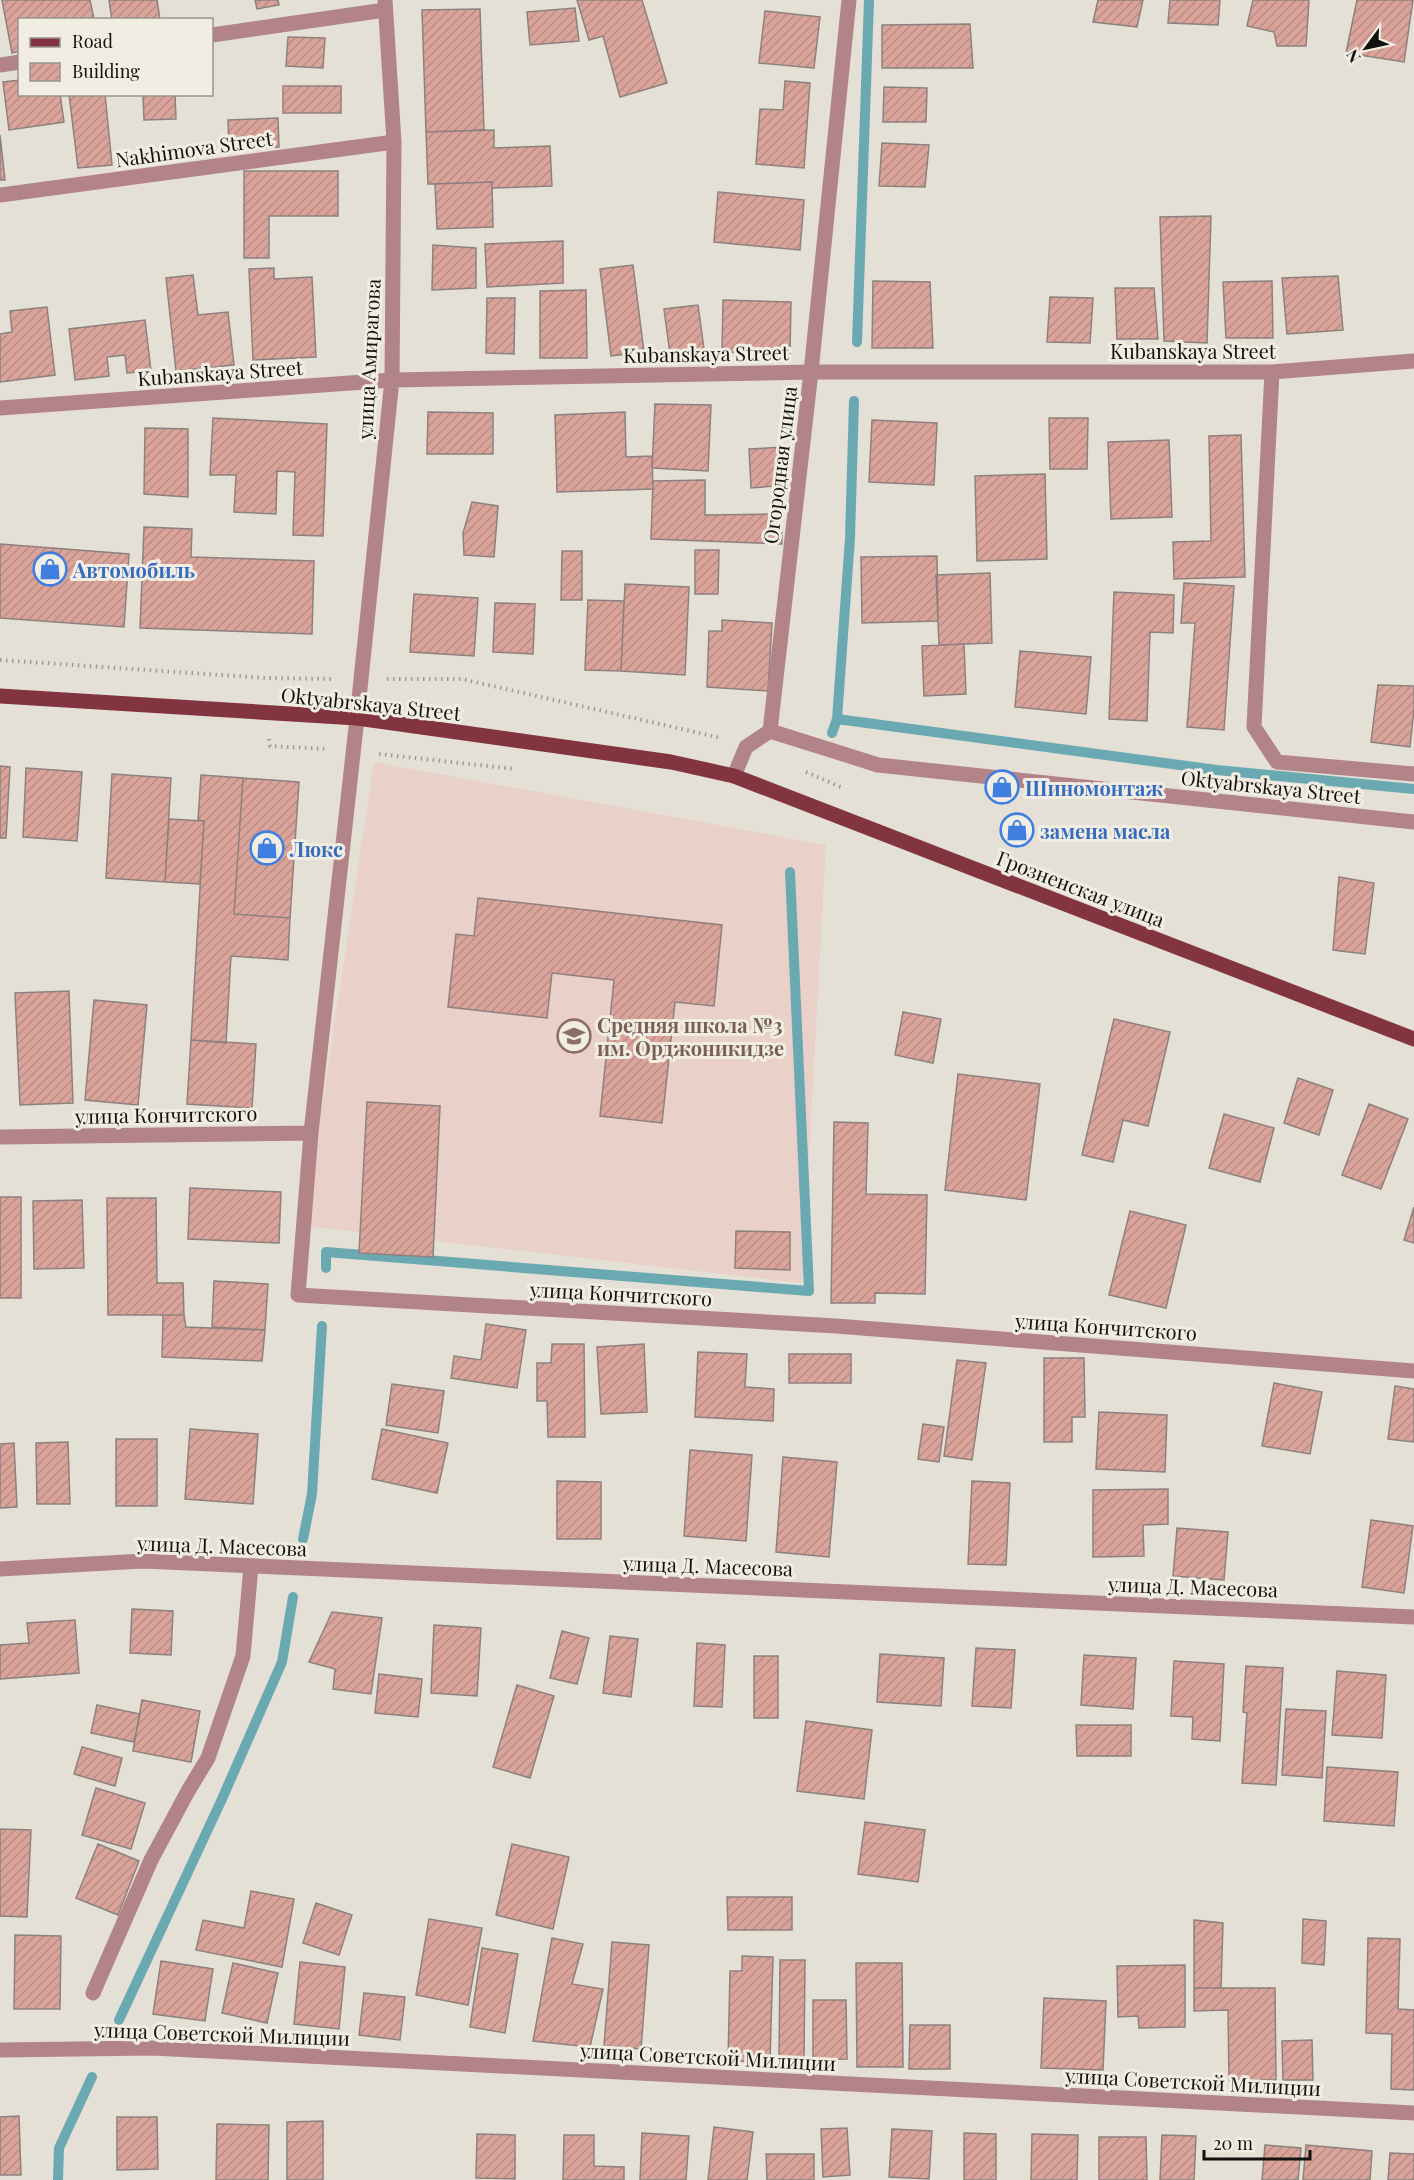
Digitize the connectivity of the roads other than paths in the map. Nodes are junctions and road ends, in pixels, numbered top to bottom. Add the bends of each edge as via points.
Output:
1 (849, 0) edge
2 (385, 5) edge
3 (213, 35) edge
4 (18, 62) edge
5 (0, 65) edge
6 (394, 142) junction
7 (0, 195) edge
8 (1414, 360) edge
9 (811, 372) junction
10 (1272, 372) junction
11 (392, 380) junction
12 (0, 408) edge
13 (0, 696) edge
14 (357, 718) junction
15 (770, 730) junction
16 (1414, 774) edge
17 (734, 777) junction
18 (1414, 822) edge
19 (1414, 1039) edge
20 (311, 1133) junction
21 (0, 1137) edge
22 (1414, 1371) edge
23 (251, 1566) junction
24 (0, 1569) edge
25 (1414, 1617) edge
26 (93, 1993) dead end
27 (0, 2050) edge
28 (1414, 2113) edge

1 - 9 street, Огородная улица
2 - 3 street
2 - 6 street, улица Амирагова
4 - 5 street
6 - 7 street, Nakhimova Street
6 - 11 street, улица Амирагова
8 - 10 street, Kubanskaya Street
9 - 10 street, Kubanskaya Street
9 - 11 street, Kubanskaya Street
9 - 15 street, Огородная улица
10 - 16 street via 1254,727 1276,762
11 - 12 street, Kubanskaya Street
11 - 14 street, улица Амирагова
13 - 14 main road, Oktyabrskaya Street
14 - 17 main road, Oktyabrskaya Street via 671,762
14 - 20 street, улица Амирагова
15 - 17 street via 746,747
15 - 18 street, Oktyabrskaya Street via 878,765
17 - 19 main road, Грозненская улица
20 - 21 street, улица Кончитского
20 - 22 street, улица Кончитского via 298,1295 836,1326
23 - 24 street, улица Д. Масесова via 143,1561
23 - 25 street, улица Д. Масесова
23 - 26 street via 243,1656 208,1758 152,1860
27 - 28 street, улица Советской Милиции via 153,2048

